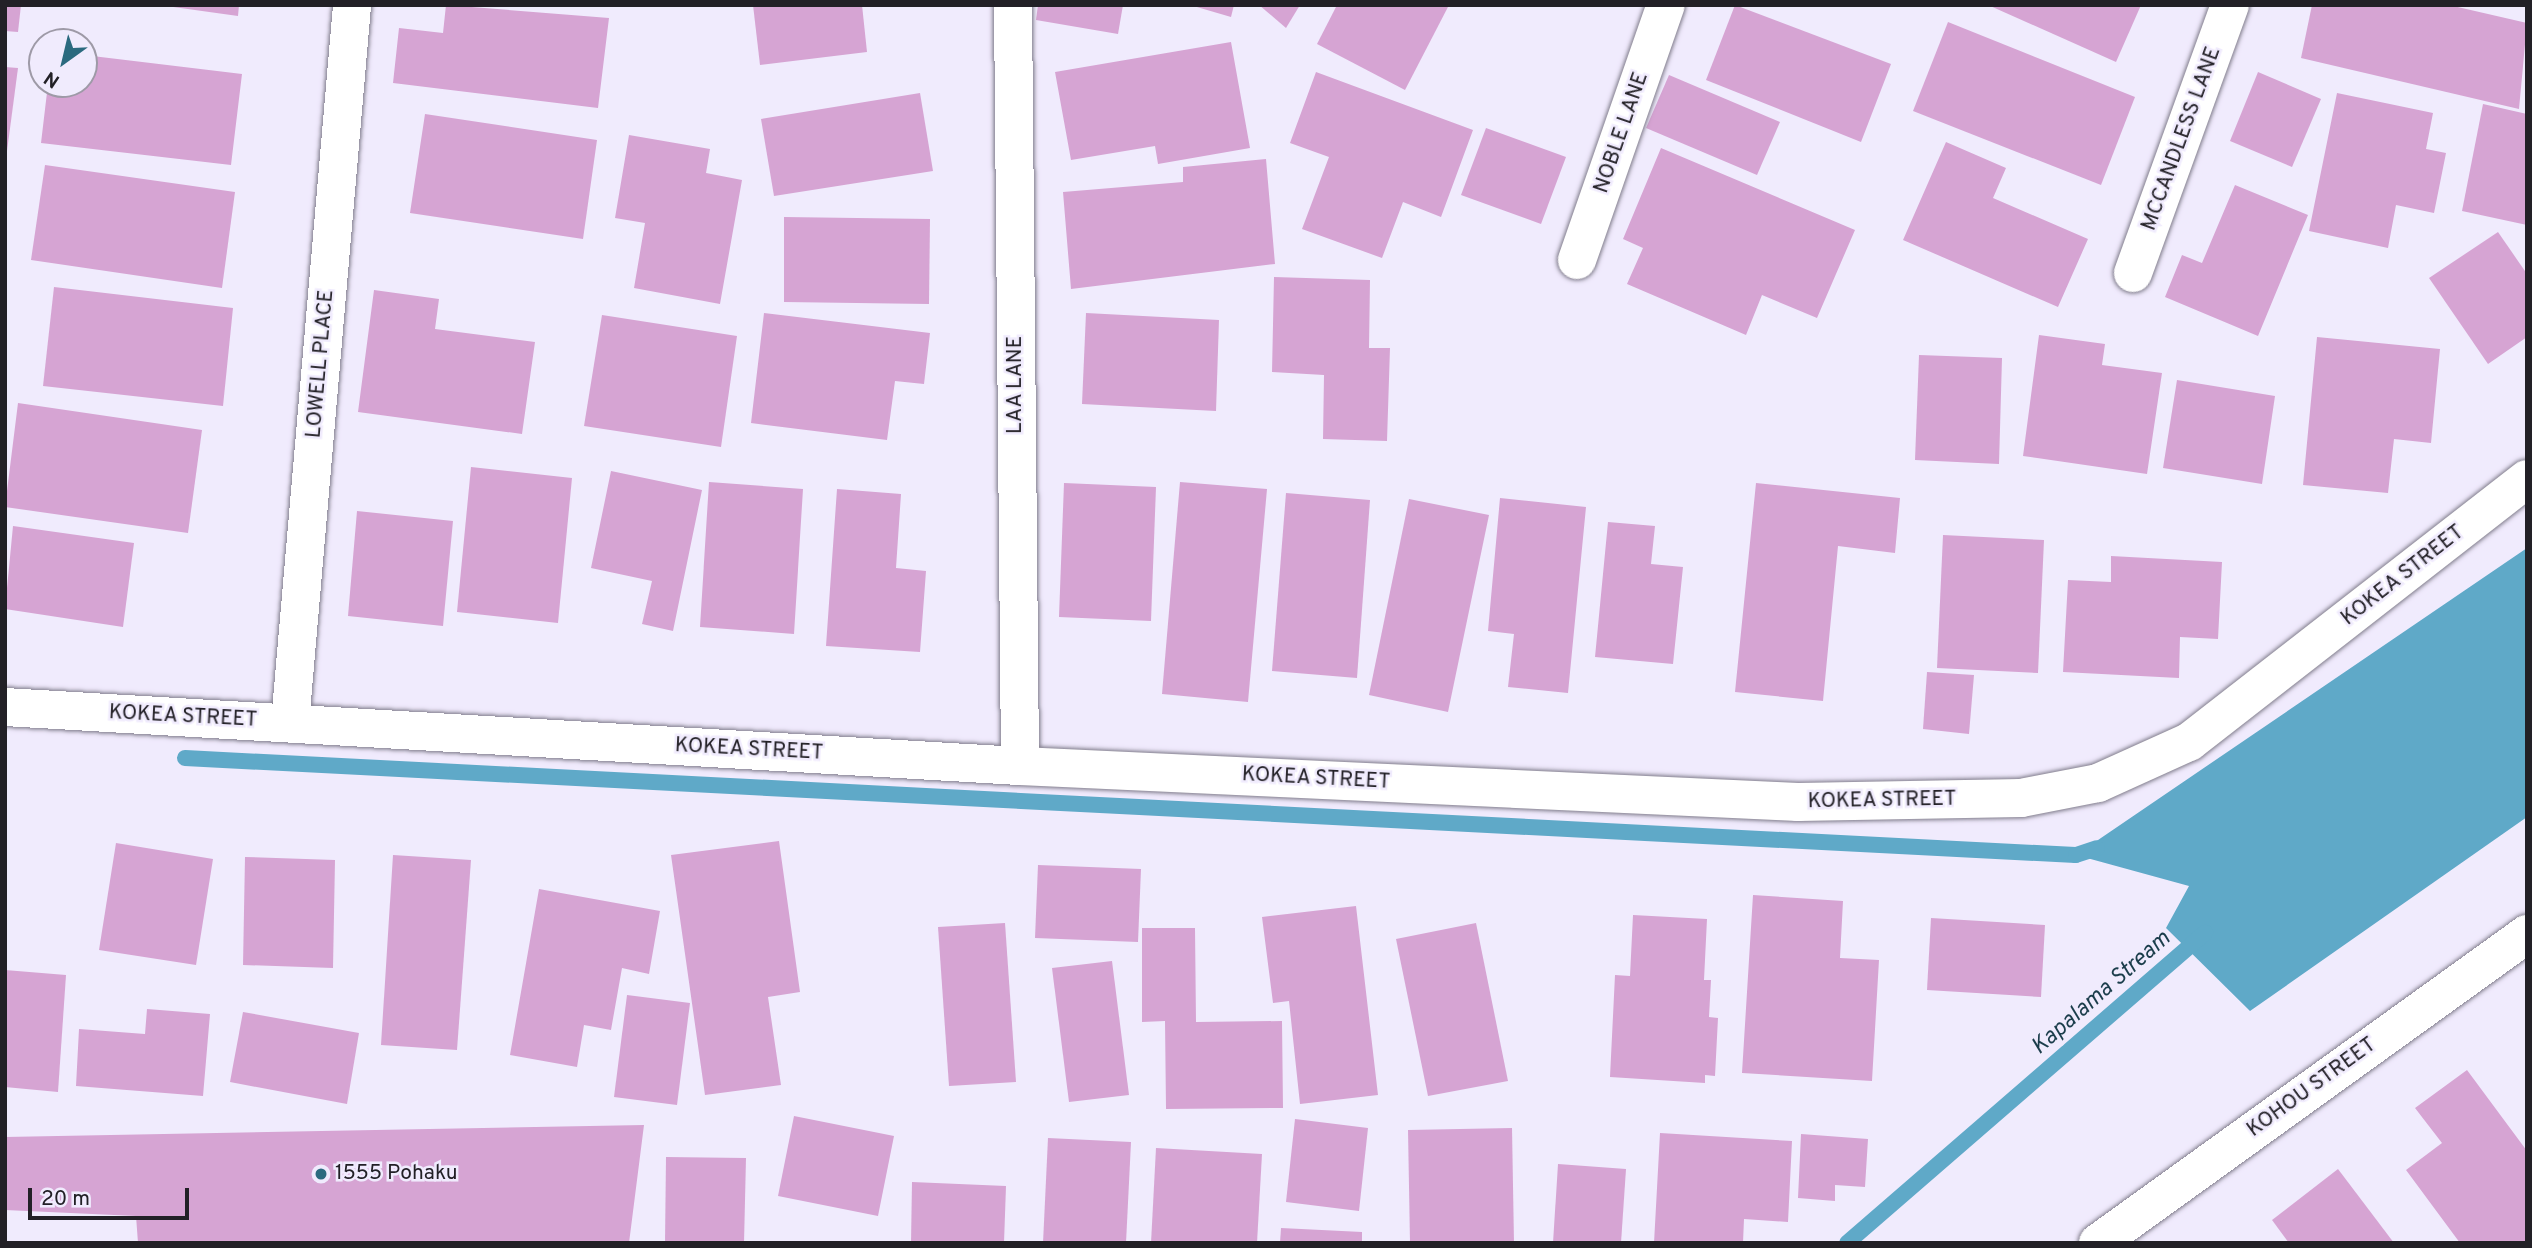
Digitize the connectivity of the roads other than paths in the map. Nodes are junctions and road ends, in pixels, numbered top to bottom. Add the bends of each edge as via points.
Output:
1 (352, 5) edge
2 (1013, 5) edge
3 (1666, 5) edge
4 (2230, 5) edge
5 (1577, 260) dead end
6 (2133, 273) dead end
7 (2527, 479) edge
8 (5, 707) edge
9 (290, 723) junction
10 (1020, 766) junction
11 (2527, 934) edge
12 (2098, 1243) edge

1 - 9 street, LOWELL PLACE
2 - 10 street, LAA LANE
3 - 5 street, NOBLE LANE
4 - 6 street, MCCANDLESS LANE
7 - 10 street, KOKEA STREET via 2189,742 2098,783 2021,798 1798,802
8 - 9 street, KOKEA STREET
9 - 10 street, KOKEA STREET
11 - 12 street, KOHOU STREET

